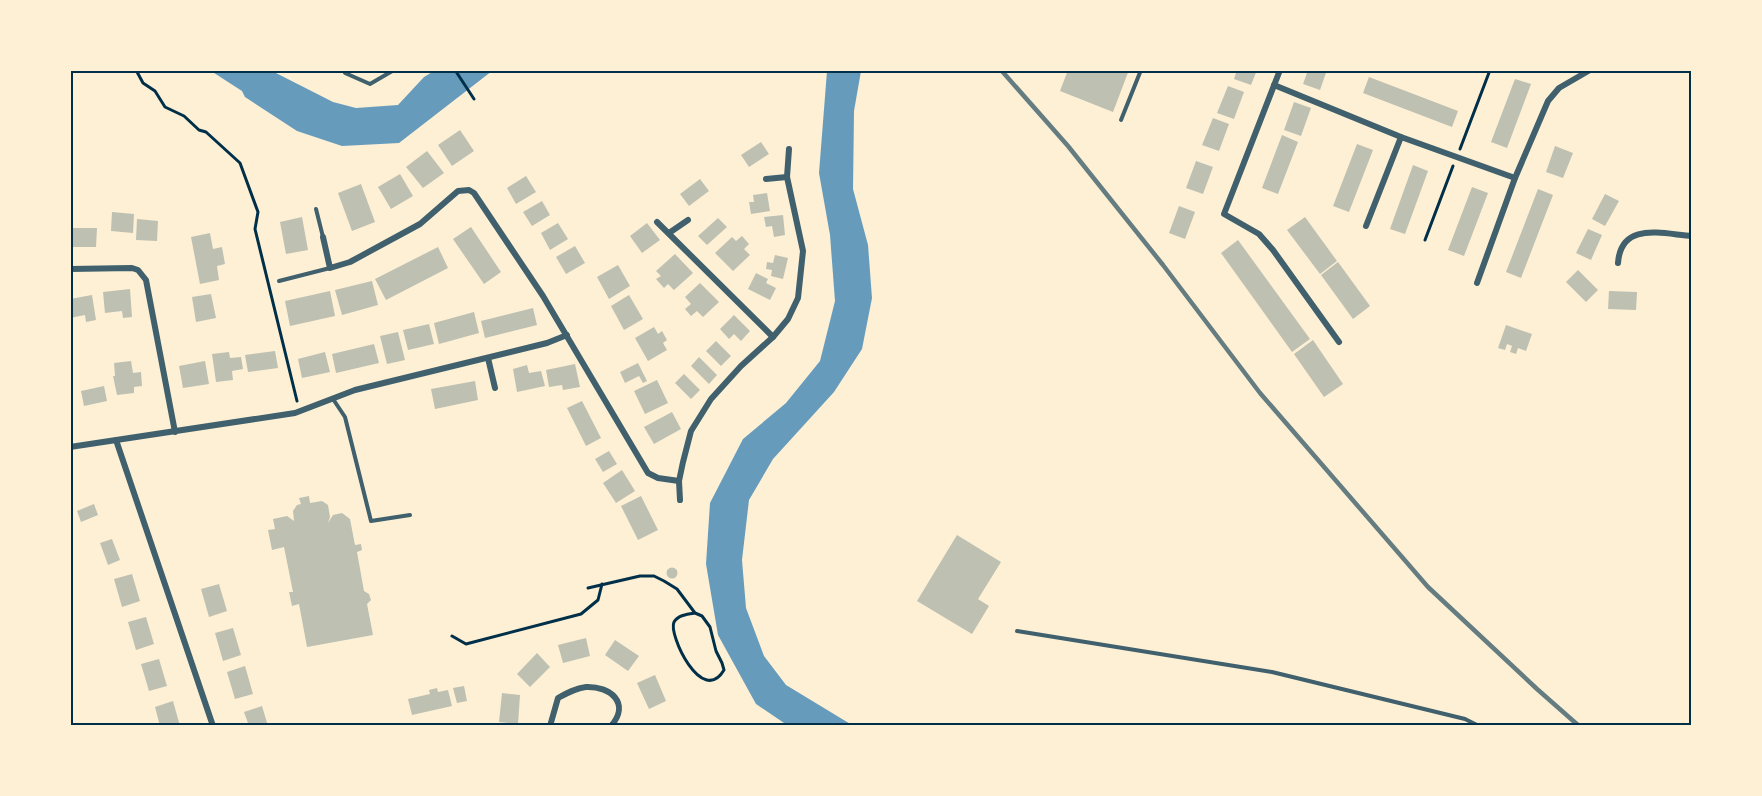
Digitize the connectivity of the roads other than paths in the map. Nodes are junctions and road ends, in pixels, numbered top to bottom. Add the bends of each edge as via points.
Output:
1 (393, 70) edge
2 (1141, 70) edge
3 (1280, 70) edge
4 (1590, 70) edge
5 (345, 73) dead end
6 (1274, 85) junction
7 (1121, 120) dead end
8 (1401, 137) junction
9 (789, 149) dead end
10 (787, 177) junction
11 (1515, 178) junction
12 (766, 179) dead end
13 (316, 209) dead end
14 (688, 220) dead end
15 (657, 222) dead end
16 (1366, 226) dead end
17 (669, 233) junction
18 (1692, 236) edge
19 (323, 237) joint
20 (1618, 263) dead end
21 (330, 268) junction
22 (70, 269) edge
23 (279, 281) dead end
24 (1477, 283) dead end
25 (567, 335) junction
26 (773, 337) junction
27 (1339, 342) dead end
28 (488, 358) junction
29 (495, 388) dead end
30 (333, 399) junction
31 (175, 432) junction
32 (116, 440) junction
33 (70, 447) edge
34 (680, 481) junction
35 (680, 500) dead end
36 (410, 515) dead end
37 (1017, 631) dead end
38 (213, 726) edge
39 (550, 726) edge
40 (611, 726) edge
41 (1479, 726) edge

1 - 5 lane via 370,84
2 - 7 lane
3 - 6 street
4 - 11 street via 1552,94
6 - 8 street
6 - 27 street via 1224,214 1259,234
8 - 11 street
8 - 16 street
9 - 10 street
10 - 12 street
10 - 26 street via 802,251 798,298
11 - 24 street
13 - 19 lane
14 - 17 street
15 - 17 street
17 - 26 street
18 - 20 street via 1634,235 1621,246
19 - 21 street
21 - 23 lane
21 - 25 street via 350,262 420,224 454,194 469,190 481,202
22 - 31 street via 132,268 146,280
25 - 28 street
25 - 34 street via 648,473
26 - 34 street via 711,399 691,431
28 - 29 street
28 - 30 street via 355,390
30 - 31 street via 299,411
30 - 36 lane via 345,417 371,521
31 - 32 street
32 - 33 street
32 - 38 street
34 - 35 street
37 - 41 lane via 1272,672 1465,719
39 - 40 street via 558,698 586,687 601,688 618,701 620,711

